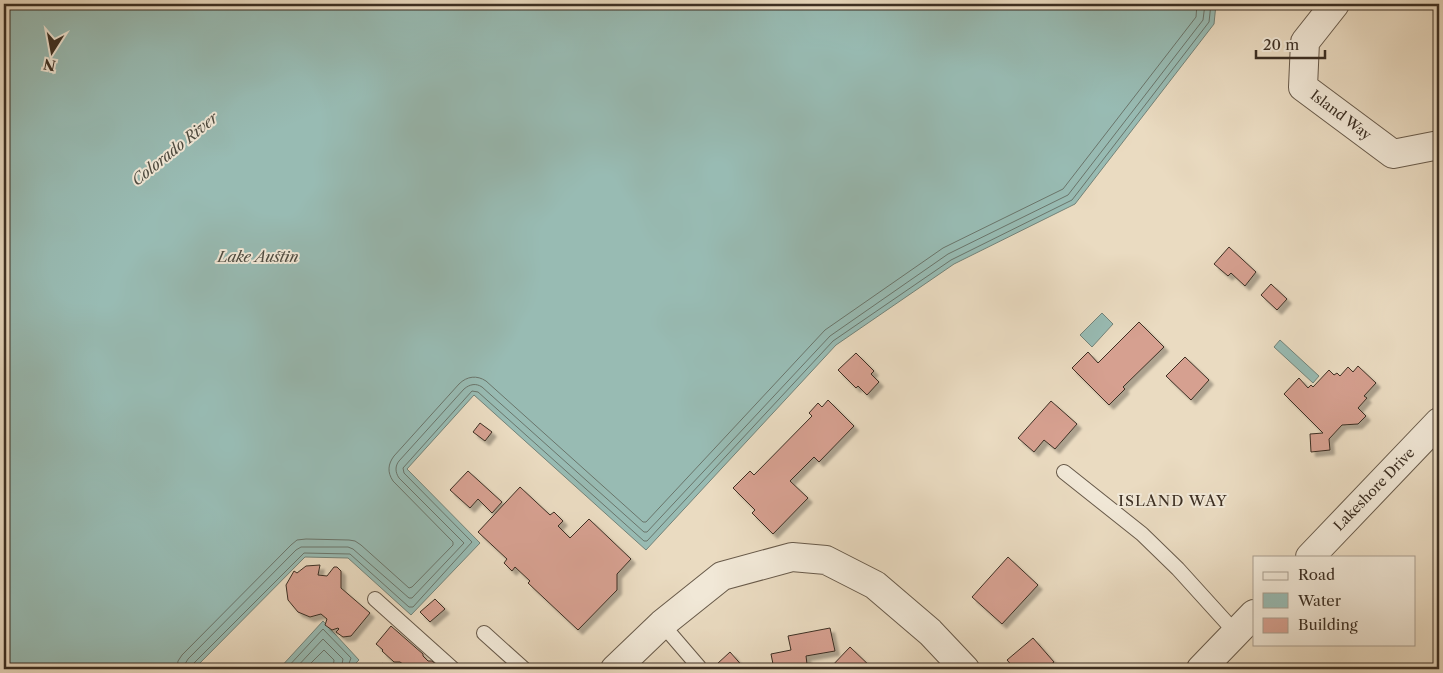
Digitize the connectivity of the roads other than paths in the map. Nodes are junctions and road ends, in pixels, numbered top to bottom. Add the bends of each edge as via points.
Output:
1 (1335, 4) edge
2 (1439, 145) edge
3 (1439, 422) edge
4 (1064, 472) dead end
5 (1311, 556) edge
6 (376, 599) dead end
7 (662, 624) junction
8 (1245, 624) edge
9 (484, 633) dead end
10 (453, 669) edge
11 (524, 669) edge
12 (614, 669) edge
13 (697, 669) edge
14 (965, 669) edge
15 (1202, 669) edge

1 - 2 street, Island Way via 1305,42 1303,87 1393,154
3 - 5 street, Lakeshore Drive
4 - 8 lane via 1142,534 1178,569
6 - 10 lane
7 - 12 street
7 - 13 lane via 699,667
7 - 14 street via 722,576 792,557 826,560 875,585 930,632
8 - 15 street
9 - 11 lane

